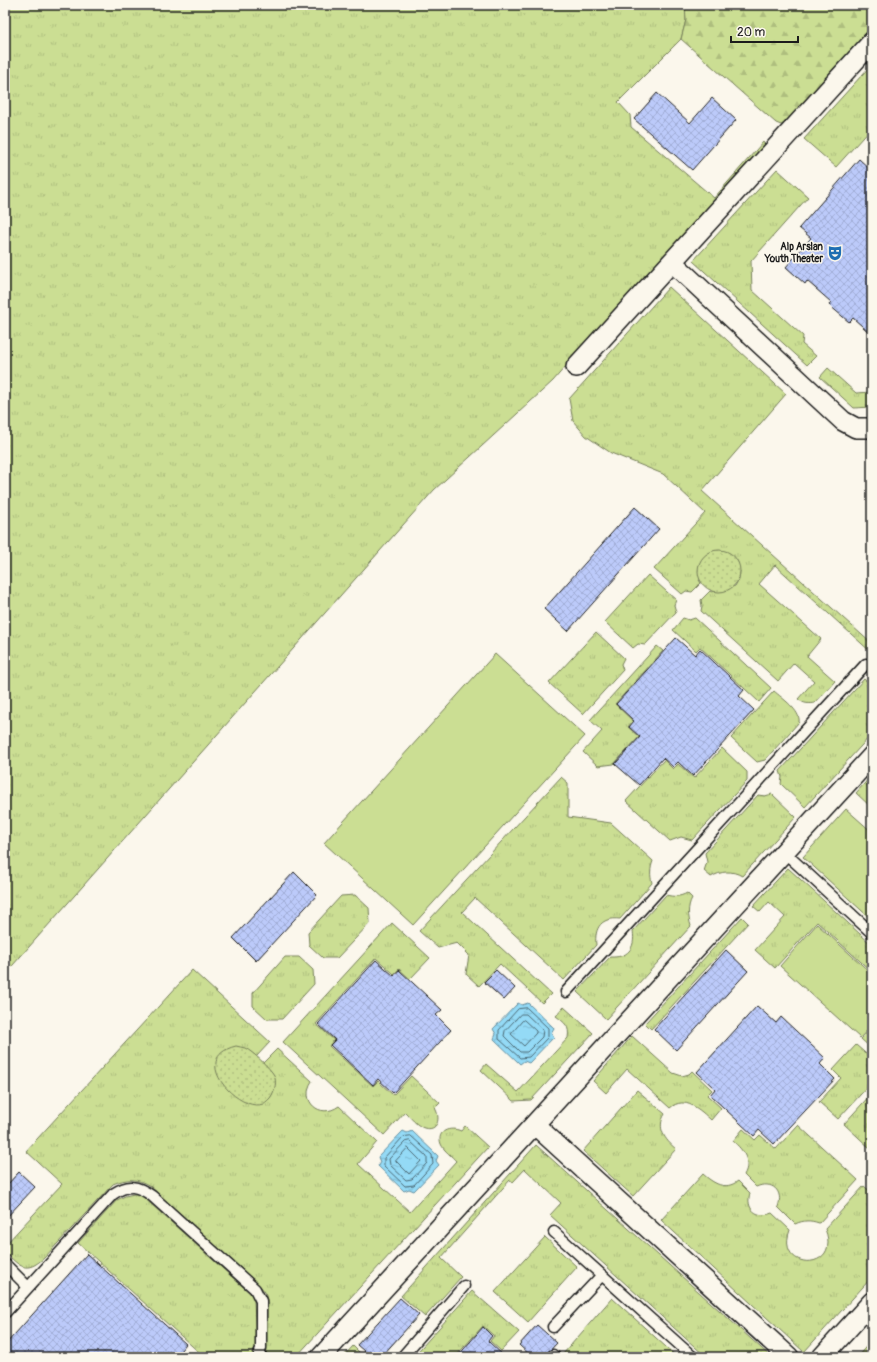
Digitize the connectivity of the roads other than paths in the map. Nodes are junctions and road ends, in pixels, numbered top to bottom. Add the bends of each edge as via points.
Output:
1 (872, 42) edge
2 (672, 262) junction
3 (576, 367) dead end
4 (872, 428) edge
5 (866, 664) dead end
6 (872, 756) edge
7 (784, 852) junction
8 (872, 933) edge
9 (566, 992) dead end
10 (535, 1125) junction
11 (554, 1232) dead end
12 (5, 1264) edge
13 (602, 1275) junction
14 (464, 1286) dead end
15 (28, 1287) junction
16 (872, 1302) edge
17 (5, 1313) edge
18 (553, 1327) dead end
19 (259, 1357) edge
20 (321, 1357) edge
21 (402, 1357) edge
22 (693, 1357) edge
23 (789, 1357) edge
24 (822, 1357) edge

1 - 2 street
2 - 3 street
2 - 4 street via 843,421 856,428
5 - 9 lane
6 - 7 street
7 - 8 lane
7 - 10 street
10 - 20 street
10 - 23 street
11 - 13 lane
12 - 15 lane
13 - 18 lane
13 - 22 lane
14 - 21 lane
15 - 17 lane
15 - 19 lane via 113,1194 122,1188 135,1187 152,1196 255,1289 261,1301
16 - 24 street

